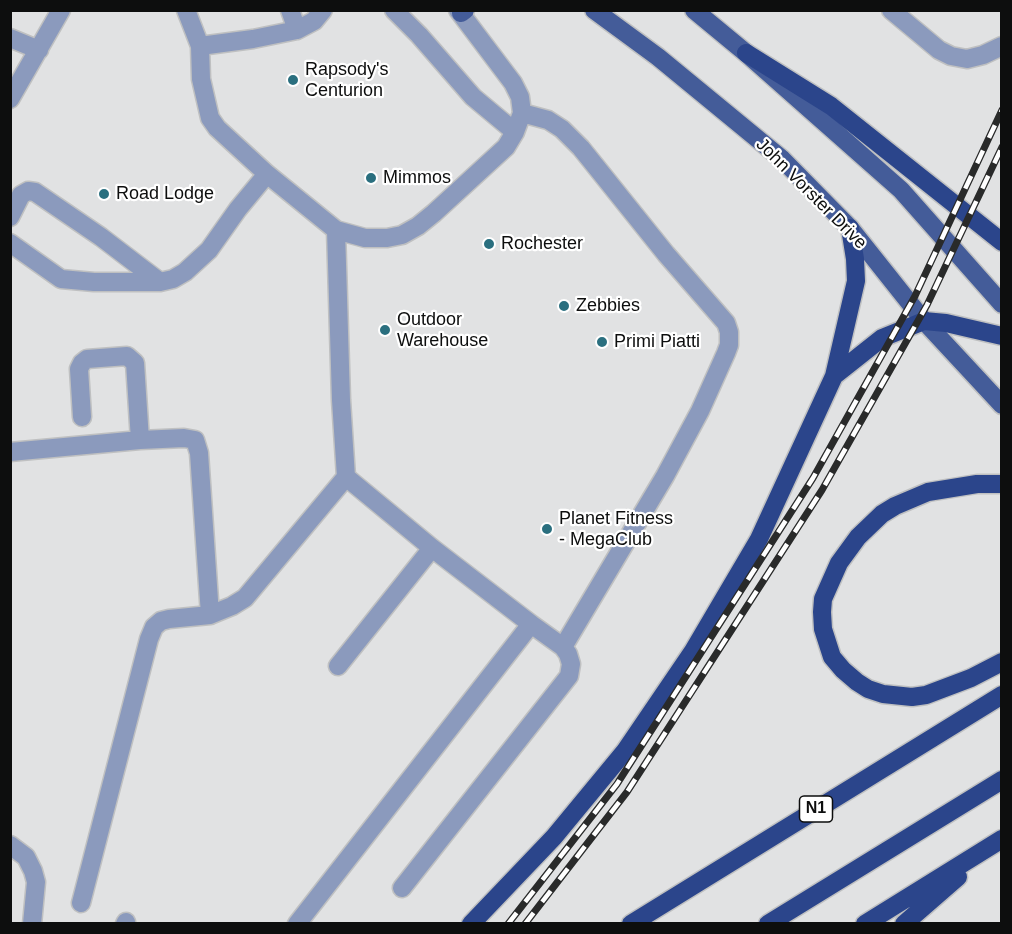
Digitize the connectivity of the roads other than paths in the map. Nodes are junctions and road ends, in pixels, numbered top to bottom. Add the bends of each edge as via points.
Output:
1 (61, 10) edge
2 (186, 10) edge
3 (290, 10) edge
4 (323, 10) edge
5 (394, 10) edge
6 (582, 10) edge
7 (694, 10) edge
8 (891, 10) edge
9 (461, 11) edge
10 (600, 15) edge
11 (297, 30) junction
12 (10, 38) edge
13 (200, 46) junction
14 (1002, 46) edge
15 (39, 50) junction
16 (746, 53) junction
17 (10, 99) edge
18 (522, 113) junction
19 (515, 132) junction
20 (267, 174) junction
21 (10, 216) edge
22 (850, 228) junction
23 (336, 230) junction
24 (1002, 242) edge
25 (10, 243) edge
26 (160, 282) junction
27 (1002, 304) edge
28 (924, 321) junction
29 (1002, 336) edge
30 (834, 376) junction
31 (1002, 405) edge
32 (82, 417) dead end
33 (140, 440) junction
34 (10, 452) edge
35 (346, 477) junction
36 (1002, 484) edge
37 (432, 548) junction
38 (210, 615) junction
39 (531, 624) junction
40 (562, 647) junction
41 (1002, 662) edge
42 (338, 666) dead end
43 (1002, 695) edge
44 (1002, 780) edge
45 (1002, 840) edge
46 (10, 845) edge
47 (402, 888) dead end
48 (81, 903) dead end
49 (32, 924) edge
50 (297, 924) edge
51 (471, 924) edge
52 (631, 924) edge
53 (768, 924) edge
54 (865, 924) edge
55 (904, 924) edge

1 - 15 street
2 - 13 street
3 - 11 street
4 - 11 street via 314,21
5 - 19 street via 473,97
6 - 10 main road, John Vorster Drive
7 - 16 main road
8 - 14 street via 951,56 967,59
9 - 18 street via 516,89
10 - 22 main road, John Vorster Drive via 658,57 782,159
11 - 13 street
12 - 15 street
13 - 20 street via 201,79 210,118
15 - 17 street
16 - 24 highway via 831,106
16 - 27 main road via 901,190
18 - 19 street
18 - 40 street via 548,120 576,143 726,323 729,332 726,353 671,466
19 - 23 street via 490,162 434,213 402,235 366,238
20 - 23 street
20 - 26 street via 209,250 185,272
21 - 26 street via 21,195 35,192
22 - 28 main road, John Vorster Drive
22 - 30 highway via 856,281
23 - 35 street
25 - 26 street via 61,279
28 - 29 highway
28 - 30 highway via 882,338
28 - 31 main road, John Vorster Drive
30 - 51 highway via 759,539 654,711 555,837
32 - 33 street via 82,363 87,359 127,356 135,363
33 - 34 street
33 - 38 street via 184,438 197,444
35 - 37 street
35 - 38 street via 245,598
36 - 41 highway via 928,492 882,514 839,563 827,587 822,612 832,657 857,682 883,694 926,695
37 - 39 street
37 - 42 street
38 - 48 street via 161,621 154,627
39 - 40 street
39 - 50 street
40 - 47 street via 570,658 569,676
43 - 52 highway, N1
44 - 53 highway
45 - 54 highway
45 - 55 highway
46 - 49 street via 26,857 33,871 36,882

